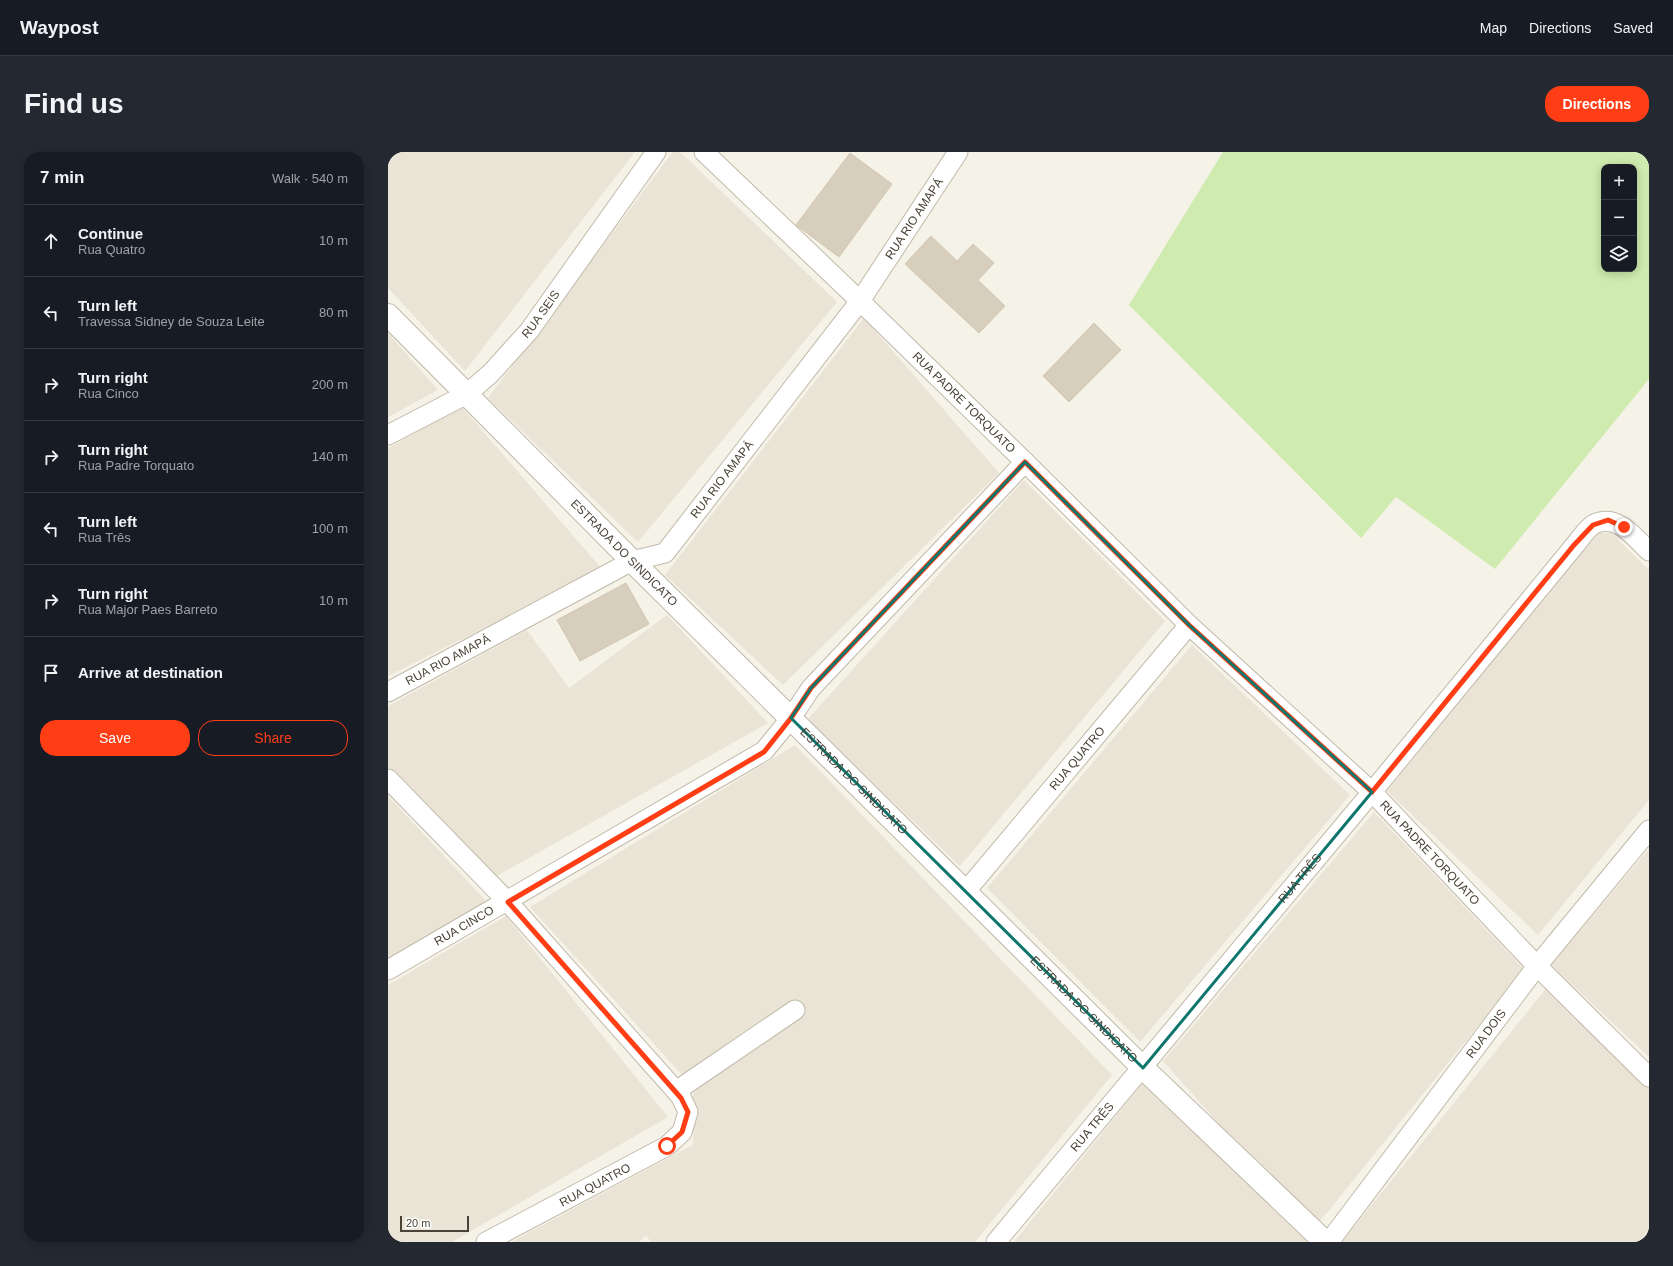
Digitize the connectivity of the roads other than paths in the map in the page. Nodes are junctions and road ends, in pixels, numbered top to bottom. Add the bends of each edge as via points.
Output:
1 (656, 152) edge
2 (704, 152) edge
3 (958, 152) edge
4 (860, 301) junction
5 (388, 315) edge
6 (467, 394) junction
7 (388, 435) edge
8 (1025, 462) junction
9 (1649, 551) edge
10 (632, 561) junction
11 (1189, 625) junction
12 (388, 692) edge
13 (791, 718) junction
14 (388, 779) edge
15 (1372, 792) junction
16 (1649, 830) edge
17 (966, 891) junction
18 (508, 902) junction
19 (1537, 966) junction
20 (388, 970) edge
21 (794, 1010) dead end
22 (1143, 1068) junction
23 (1649, 1077) edge
24 (676, 1091) junction
25 (486, 1242) edge
26 (996, 1242) edge
27 (1325, 1242) edge
28 (1329, 1242) edge

1 - 6 street, RUA SEIS via 529,331 491,373
2 - 4 street, RUA PADRE TORQUATO
3 - 4 street, RUA RIO AMAPÁ
4 - 8 street, RUA PADRE TORQUATO
4 - 10 street, RUA RIO AMAPÁ via 665,553
5 - 6 street, ESTRADA DO SINDICATO
6 - 7 street, RUA SEIS
6 - 10 street, ESTRADA DO SINDICATO
8 - 11 street, RUA PADRE TORQUATO
8 - 13 street, RUA CINCO via 811,688
9 - 15 street, RUA TRÊS via 1624,527 1608,520 1593,525
10 - 12 street, RUA RIO AMAPÁ
10 - 13 street, ESTRADA DO SINDICATO
11 - 15 street, RUA PADRE TORQUATO
11 - 17 street, RUA QUATRO
13 - 17 street, ESTRADA DO SINDICATO
13 - 18 street, RUA CINCO via 764,752
14 - 18 street
15 - 19 street, RUA PADRE TORQUATO
15 - 22 street, RUA TRÊS
16 - 19 street, RUA DOIS
17 - 22 street, ESTRADA DO SINDICATO
18 - 20 street, RUA CINCO
18 - 24 street
19 - 23 street, RUA PADRE TORQUATO
19 - 28 street, RUA DOIS
21 - 24 street
22 - 26 street, RUA TRÊS
22 - 27 street, ESTRADA DO SINDICATO
24 - 25 street, RUA QUATRO via 688,1112 682,1132 667,1146

